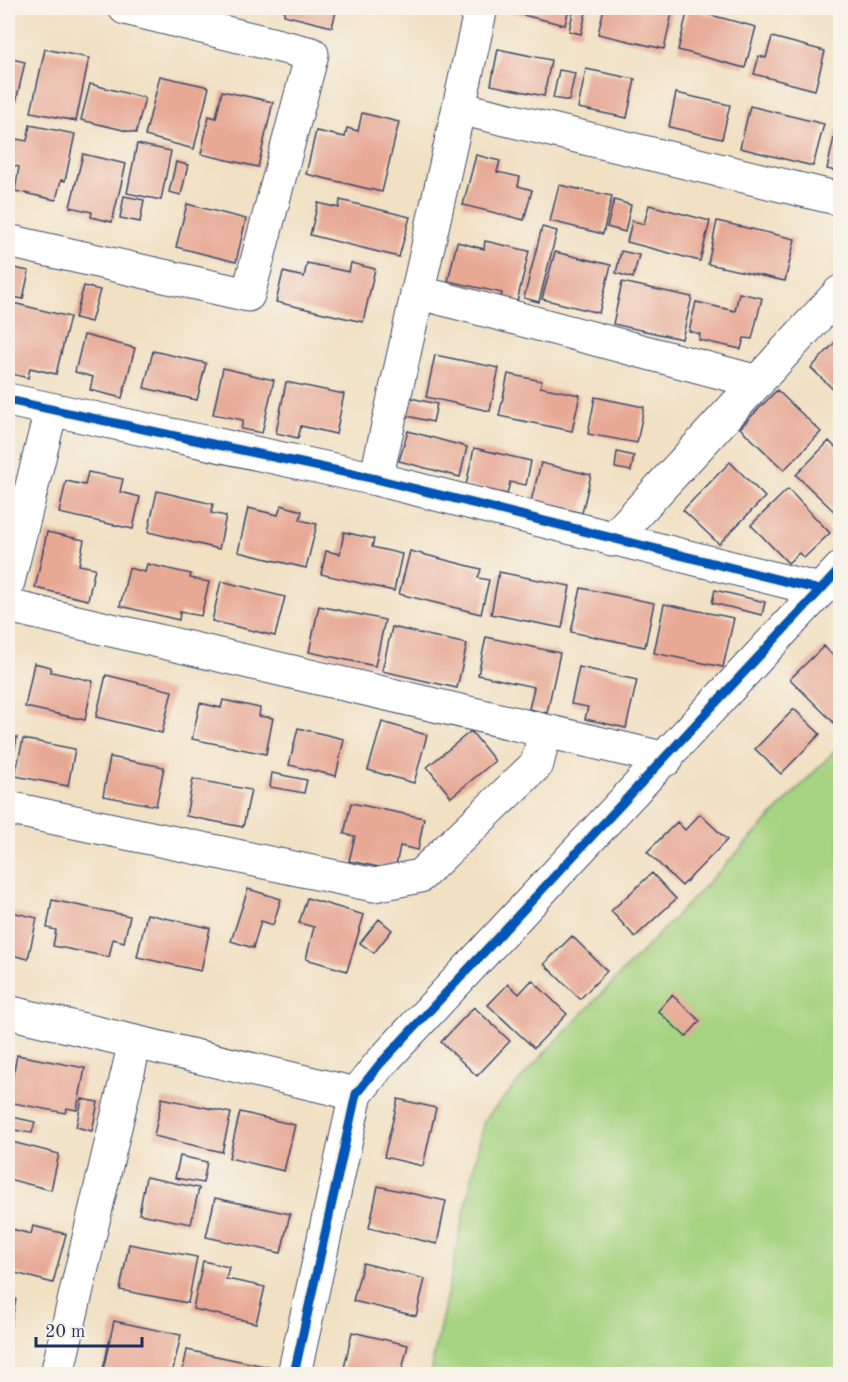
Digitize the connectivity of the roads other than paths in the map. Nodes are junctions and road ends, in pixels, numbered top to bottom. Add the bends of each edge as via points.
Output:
1 (125, 8) edge
2 (481, 8) edge
3 (459, 108) junction
4 (840, 199) edge
5 (8, 241) edge
6 (417, 292) junction
7 (840, 292) edge
8 (758, 382) junction
9 (8, 400) edge
10 (51, 410) junction
11 (376, 479) junction
12 (612, 540) junction
13 (830, 580) edge
14 (8, 582) edge
15 (8, 606) edge
16 (545, 731) junction
17 (666, 759) junction
18 (8, 808) edge
19 (8, 1012) edge
20 (135, 1042) junction
21 (356, 1095) junction
22 (57, 1374) edge
23 (294, 1374) edge

1 - 5 street via 312,54 248,295
2 - 3 street
3 - 4 street
3 - 6 street
6 - 8 street
6 - 11 street
7 - 8 street
8 - 12 street
9 - 10 street
10 - 11 street
10 - 14 street
11 - 12 street
12 - 13 street
13 - 17 street
15 - 16 street
16 - 17 street
16 - 18 street via 537,764 420,876 375,885
17 - 21 street via 379,1065
19 - 20 street
20 - 21 street
20 - 22 street
21 - 23 street

